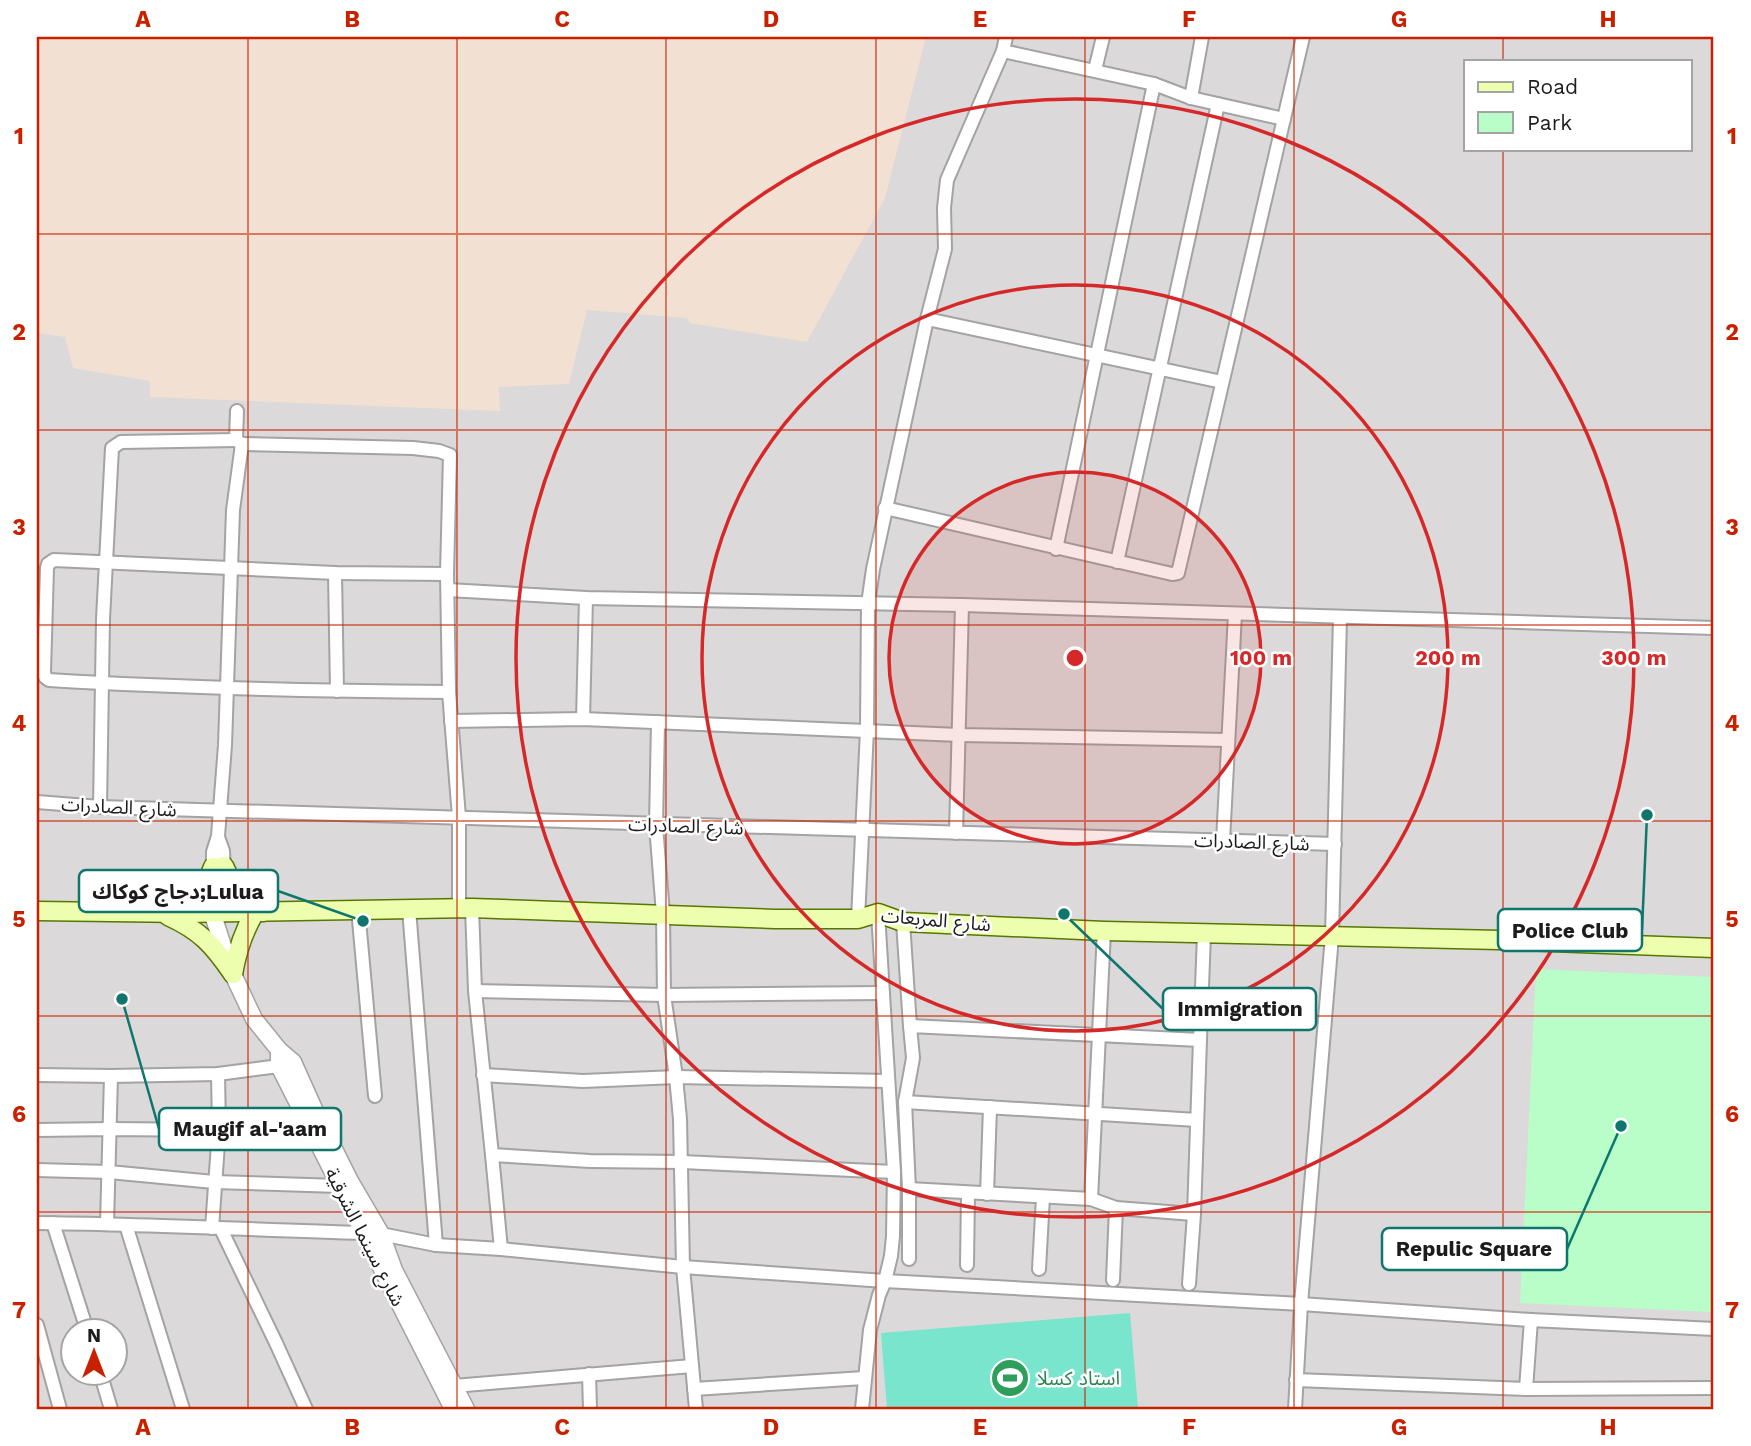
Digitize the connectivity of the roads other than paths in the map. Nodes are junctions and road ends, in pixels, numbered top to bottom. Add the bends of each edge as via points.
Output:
1 (1006, 37) edge
2 (1103, 37) edge
3 (1202, 37) edge
4 (1303, 37) edge
5 (1003, 51) junction
6 (1095, 70) junction
7 (1154, 84) junction
8 (1191, 97) junction
9 (1218, 104) junction
10 (1284, 119) junction
11 (927, 319) junction
12 (1098, 355) junction
13 (1160, 368) junction
14 (1222, 382) junction
15 (237, 411) dead end
16 (239, 442) junction
17 (886, 508) junction
18 (1056, 549) junction
19 (105, 562) junction
20 (1117, 562) junction
21 (231, 567) junction
22 (335, 573) junction
23 (447, 574) junction
24 (448, 590) junction
25 (586, 598) junction
26 (868, 604) junction
27 (962, 605) junction
28 (1235, 614) junction
29 (1340, 618) junction
30 (1714, 628) edge
31 (102, 683) junction
32 (228, 687) junction
33 (337, 691) junction
34 (449, 692) junction
35 (583, 719) junction
36 (451, 721) junction
37 (658, 722) junction
38 (867, 730) junction
39 (960, 735) junction
40 (1228, 740) junction
41 (37, 802) edge
42 (100, 807) junction
43 (220, 811) junction
44 (459, 817) junction
45 (656, 825) junction
46 (862, 831) junction
47 (956, 834) junction
48 (1223, 841) junction
49 (1335, 844) junction
50 (218, 867) junction
51 (358, 909) junction
52 (409, 909) junction
53 (466, 909) junction
54 (37, 911) edge
55 (159, 912) junction
56 (219, 912) junction
57 (259, 912) junction
58 (878, 913) junction
59 (663, 914) junction
60 (858, 919) junction
61 (903, 922) junction
62 (1104, 931) junction
63 (1204, 934) junction
64 (1332, 936) junction
65 (1714, 948) edge
66 (231, 971) junction
67 (475, 991) junction
68 (883, 993) junction
69 (664, 995) junction
70 (910, 1026) junction
71 (1100, 1035) junction
72 (1200, 1040) junction
73 (284, 1060) junction
74 (218, 1074) junction
75 (37, 1075) edge
76 (483, 1075) junction
77 (111, 1076) junction
78 (676, 1077) junction
79 (888, 1081) junction
80 (376, 1097) dead end
81 (905, 1102) junction
82 (990, 1107) junction
83 (1096, 1114) junction
84 (1197, 1120) junction
85 (111, 1129) junction
86 (318, 1129) junction
87 (37, 1130) edge
88 (219, 1130) junction
89 (492, 1155) junction
90 (682, 1162) junction
91 (37, 1170) edge
92 (109, 1172) junction
93 (894, 1172) junction
94 (214, 1182) junction
95 (339, 1186) junction
96 (909, 1189) junction
97 (968, 1193) junction
98 (988, 1194) junction
99 (1043, 1197) junction
100 (1091, 1199) junction
101 (1116, 1208) junction
102 (1194, 1214) junction
103 (37, 1223) edge
104 (53, 1223) junction
105 (107, 1224) junction
106 (126, 1225) junction
107 (216, 1229) junction
108 (373, 1234) junction
109 (436, 1245) junction
110 (500, 1249) junction
111 (909, 1259) dead end
112 (967, 1265) dead end
113 (683, 1267) junction
114 (1040, 1269) dead end
115 (1113, 1280) dead end
116 (885, 1281) junction
117 (1189, 1284) dead end
118 (1301, 1304) junction
119 (81, 1316) edge
120 (1531, 1320) junction
121 (37, 1325) edge
122 (1714, 1329) edge
123 (692, 1366) junction
124 (589, 1374) junction
125 (864, 1378) junction
126 (1296, 1380) junction
127 (104, 1386) edge
128 (454, 1386) junction
129 (1714, 1388) edge
130 (694, 1389) junction
131 (1526, 1389) junction
132 (60, 1409) edge
133 (111, 1409) edge
134 (183, 1409) edge
135 (306, 1409) edge
136 (453, 1409) edge
137 (466, 1409) edge
138 (590, 1409) edge
139 (696, 1409) edge
140 (862, 1409) edge
141 (1295, 1409) edge

1 - 5 street
2 - 6 street
3 - 8 street
4 - 10 street
5 - 6 street
5 - 11 street via 947,180 946,249
6 - 7 street
7 - 8 street
7 - 12 street
8 - 9 street
9 - 10 street
9 - 13 street
10 - 14 street
11 - 12 street
11 - 17 street
12 - 13 street
12 - 18 street
13 - 14 street
13 - 20 street
14 - 20 street via 1178,573
15 - 16 street
16 - 19 street via 121,442 112,448
16 - 21 street
16 - 23 street via 413,448 450,455
17 - 18 street
17 - 26 street
18 - 20 street
19 - 21 street
19 - 31 street
19 - 31 street via 54,559 48,564 44,672 49,680
21 - 22 street
21 - 32 street
22 - 23 street
22 - 33 street
23 - 24 street
24 - 25 street
24 - 34 street
25 - 26 street
25 - 35 street
26 - 27 street
26 - 38 street
27 - 28 street
27 - 39 street
28 - 29 street
28 - 40 street
29 - 30 street
29 - 49 street
31 - 32 street
31 - 42 street
32 - 33 street
32 - 43 street
33 - 34 street
34 - 36 street
35 - 36 street
35 - 37 street
36 - 44 street
37 - 38 street
37 - 45 street
38 - 39 street
38 - 46 street
39 - 40 street
39 - 47 street
40 - 48 street
41 - 42 street, شارع الصادرات
42 - 43 street, شارع الصادرات
43 - 44 street, شارع الصادرات
43 - 50 street via 213,852
44 - 45 street, شارع الصادرات
44 - 53 street
45 - 46 street, شارع الصادرات
45 - 59 street
46 - 47 street, شارع الصادرات
46 - 60 street
47 - 48 street, شارع الصادرات
48 - 49 street, شارع الصادرات
49 - 64 street
50 - 55 main road via 194,899
50 - 56 street
50 - 57 main road
51 - 52 main road, شارع المربعات
51 - 57 main road, شارع المربعات
51 - 80 street
52 - 53 main road, شارع المربعات
52 - 109 street
53 - 59 main road, شارع المربعات
53 - 67 street
54 - 55 main road, شارع المربعات
55 - 56 main road, شارع المربعات
55 - 66 main road via 189,925 214,947
56 - 57 main road, شارع المربعات
56 - 66 street
57 - 66 main road via 244,931
58 - 60 main road, شارع المربعات
58 - 61 main road, شارع المربعات
58 - 68 street
59 - 60 main road, شارع المربعات
59 - 69 street
61 - 62 main road, شارع المربعات
61 - 70 street
62 - 63 main road, شارع المربعات
62 - 71 street
63 - 64 main road, شارع المربعات
63 - 72 street
64 - 65 main road, شارع المربعات
64 - 118 street
66 - 73 street, شارع سينما الشرقية via 254,1019
67 - 69 street
67 - 76 street
68 - 69 street
68 - 79 street
69 - 78 street
70 - 71 street
70 - 81 street via 913,1058
71 - 72 street
71 - 83 street
72 - 84 street
73 - 74 street
73 - 86 street, شارع سينما الشرقية
74 - 77 street
74 - 88 street
75 - 77 street
76 - 78 street via 583,1081
76 - 89 street
77 - 85 street
78 - 79 street
78 - 90 street
79 - 93 street
81 - 82 street
81 - 96 street
82 - 83 street
82 - 98 street
83 - 84 street
83 - 100 street
84 - 102 street
85 - 87 street
85 - 88 street
85 - 92 street
86 - 88 street via 288,1134
86 - 95 street, شارع سينما الشرقية
86 - 108 street, شارع سينما الشرقية via 350,1181
88 - 94 street
89 - 90 street
89 - 110 street
90 - 93 street
90 - 113 street
91 - 92 street
92 - 94 street
92 - 105 street
93 - 116 street via 893,1236
94 - 95 street
94 - 107 street
95 - 108 street, شارع سينما الشرقية
96 - 97 street
96 - 111 street
97 - 98 street
97 - 112 street
98 - 99 street
99 - 100 street
99 - 114 street
100 - 101 street
101 - 102 street
101 - 115 street
102 - 117 street
103 - 104 street
104 - 105 street
104 - 119 street
105 - 106 street
106 - 107 street
106 - 134 street
107 - 108 street
107 - 135 street
108 - 109 street
108 - 128 street, شارع سينما الشرقية
108 - 136 street, شارع سينما الشرقية via 384,1276
109 - 110 street
110 - 113 street
113 - 116 street
113 - 123 street
116 - 118 street
116 - 125 street via 870,1330
118 - 120 street
118 - 126 street
120 - 122 street
120 - 131 street
121 - 132 street
123 - 124 street
123 - 130 street
124 - 128 street
124 - 138 street
125 - 130 street
125 - 140 street
126 - 131 street
126 - 141 street
127 - 133 street
128 - 137 street, شارع سينما الشرقية
129 - 131 street
130 - 139 street

